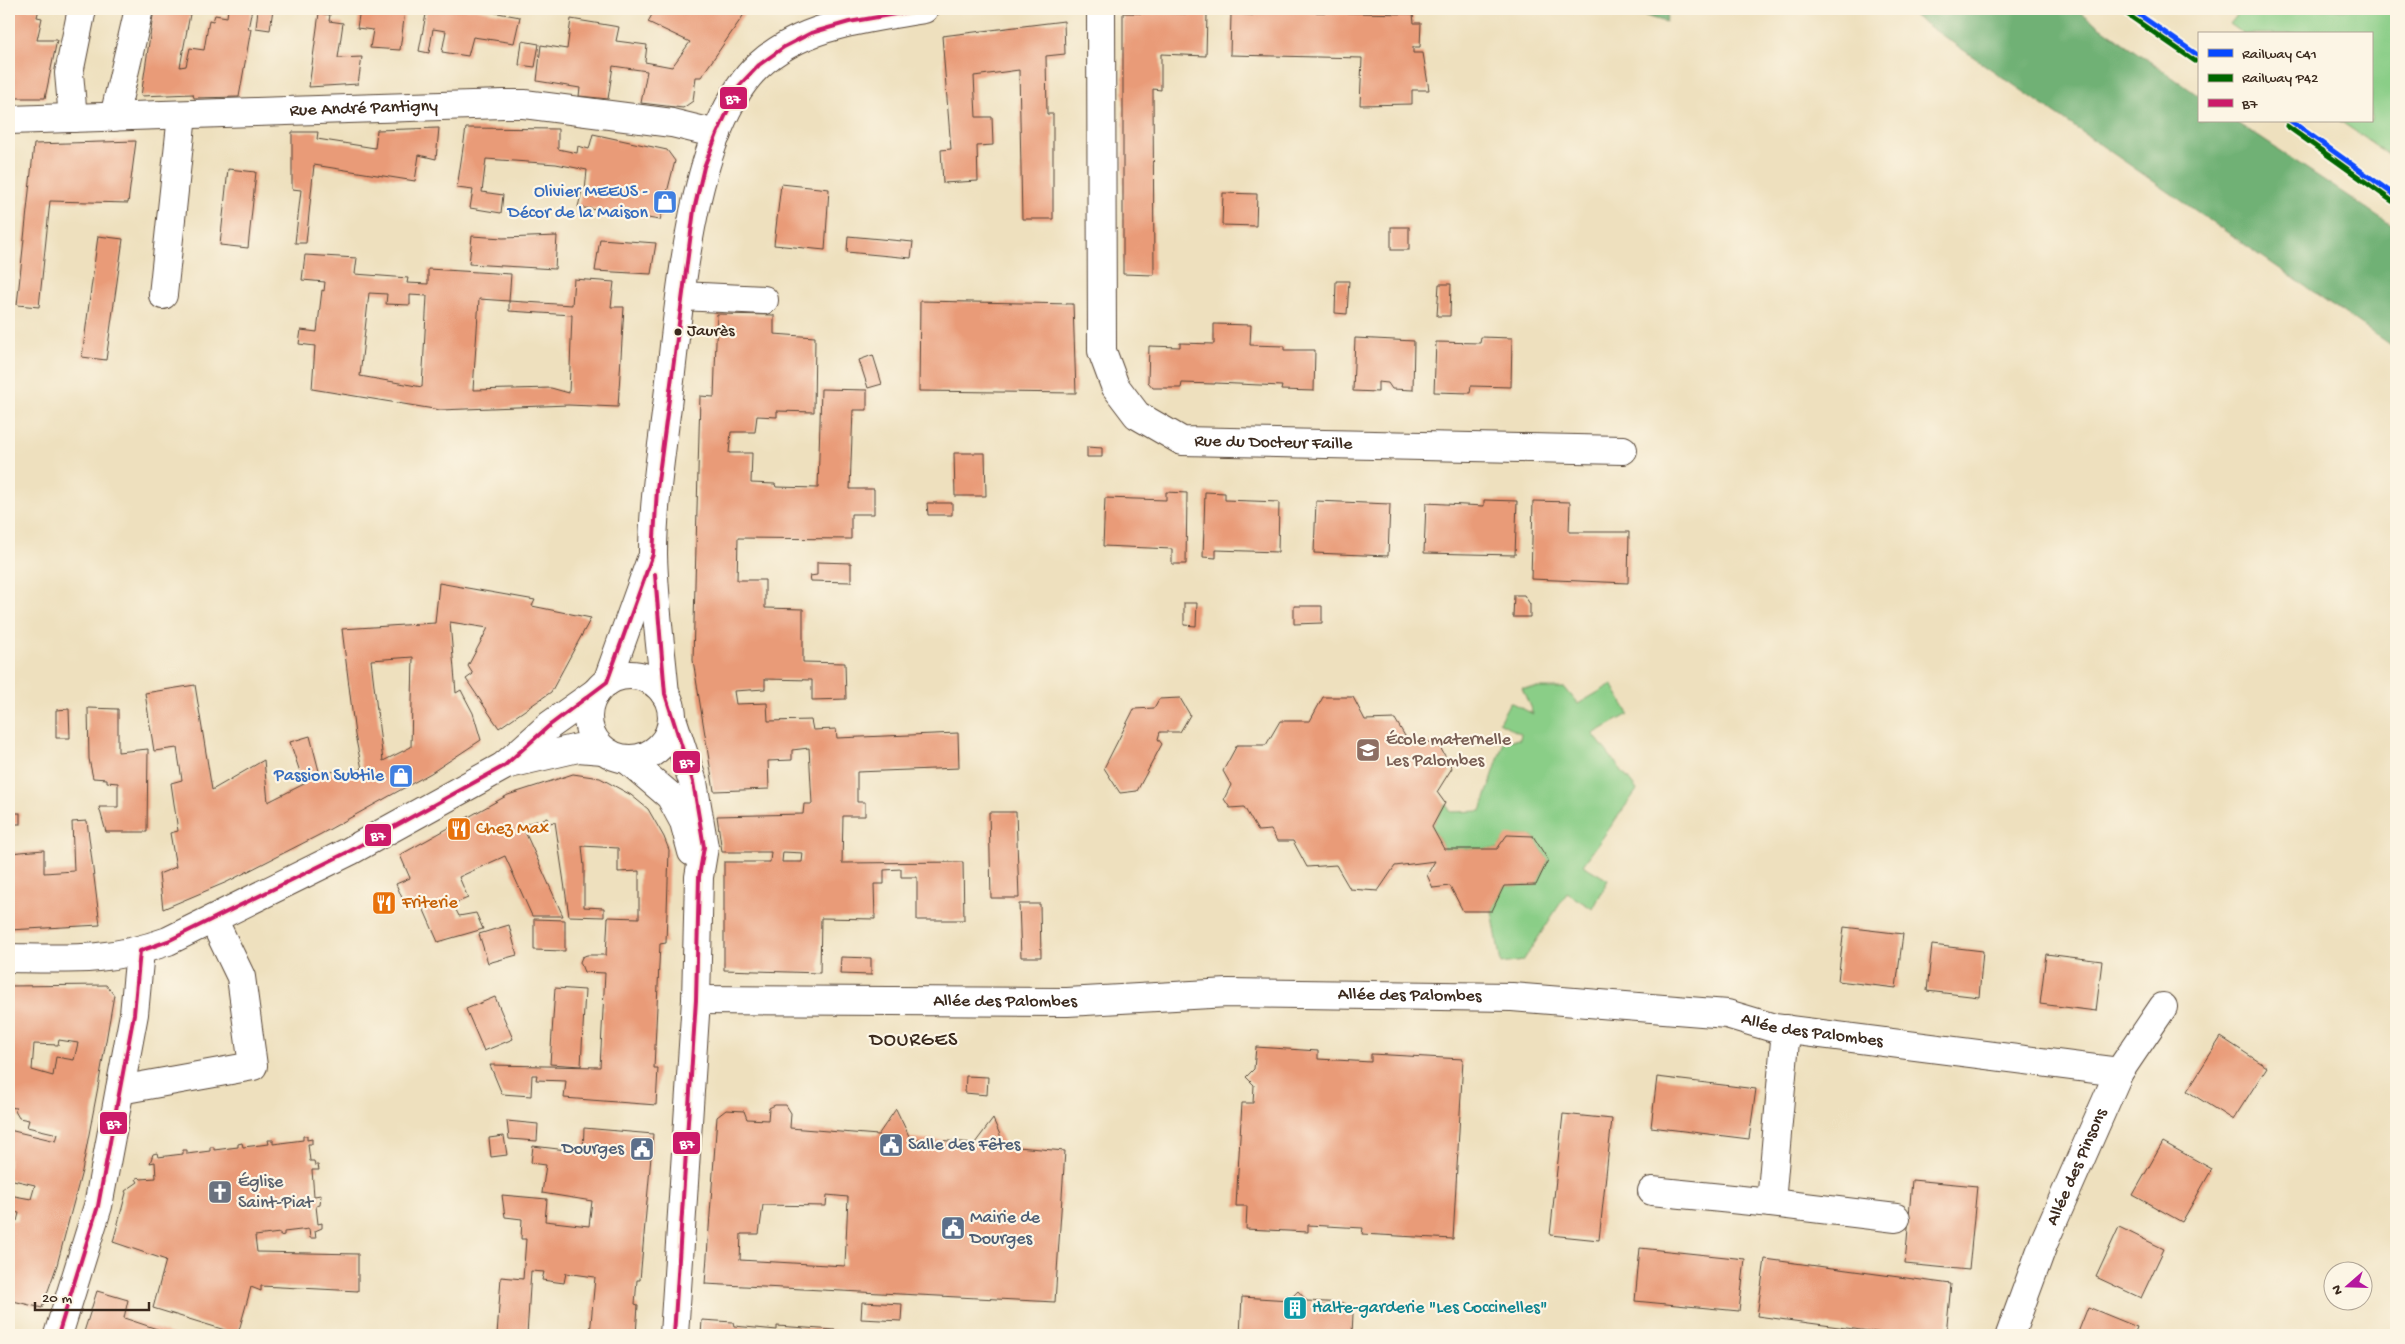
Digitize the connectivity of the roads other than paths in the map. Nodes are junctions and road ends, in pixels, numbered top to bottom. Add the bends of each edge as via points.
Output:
1 (82, 9) edge
2 (139, 9) edge
3 (924, 9) edge
4 (1101, 9) edge
5 (182, 115) junction
6 (114, 117) junction
7 (73, 118) junction
8 (9, 120) edge
9 (717, 134) junction
10 (163, 295) dead end
11 (681, 296) junction
12 (764, 300) dead end
13 (1623, 450) dead end
14 (654, 554) junction
15 (601, 687) junction
16 (668, 706) junction
17 (603, 750) junction
18 (628, 760) junction
19 (504, 766) junction
20 (699, 877) junction
21 (213, 919) junction
22 (140, 951) junction
23 (9, 958) edge
24 (696, 1000) junction
25 (2163, 1007) dead end
26 (1786, 1029) junction
27 (2119, 1072) junction
28 (120, 1090) junction
29 (1652, 1190) dead end
30 (1770, 1203) junction
31 (1896, 1218) dead end
32 (58, 1335) edge
33 (674, 1335) edge
34 (2010, 1335) edge

1 - 7 street via 69,73
2 - 6 street
3 - 9 street via 849,22 811,33 784,47 759,65 739,86
4 - 13 street, Rue du Docteur Faille via 1102,351 1115,386 1137,415 1182,441
5 - 6 street, Rue André Pantigny
5 - 9 street, Rue André Pantigny via 517,104 672,123
5 - 10 street
6 - 7 street, Rue André Pantigny
7 - 8 street, Rue André Pantigny
9 - 11 street via 704,167 694,210
11 - 12 street
11 - 14 street via 657,488
14 - 15 street
14 - 16 street
15 - 16 street via 619,676 638,677 656,685
15 - 17 street via 589,704 589,730
15 - 19 street via 550,725
16 - 18 street via 669,734 659,748 645,757
16 - 20 street via 693,782 701,818 704,847
17 - 18 street
17 - 19 street via 578,748
18 - 20 street via 670,796 684,822
19 - 21 street via 350,851
20 - 24 street
21 - 22 street
21 - 28 street via 241,977 253,1066
22 - 23 street via 86,959
22 - 28 street via 134,1014
24 - 26 street, Allée des Palombes via 1067,1002 1228,993 1512,997 1726,1014
24 - 33 street
25 - 27 street, Allée des Pinsons
26 - 27 street, Allée des Palombes
26 - 30 street
27 - 34 street, Allée des Pinsons via 2044,1242
28 - 32 street via 98,1206
29 - 30 street
30 - 31 street

